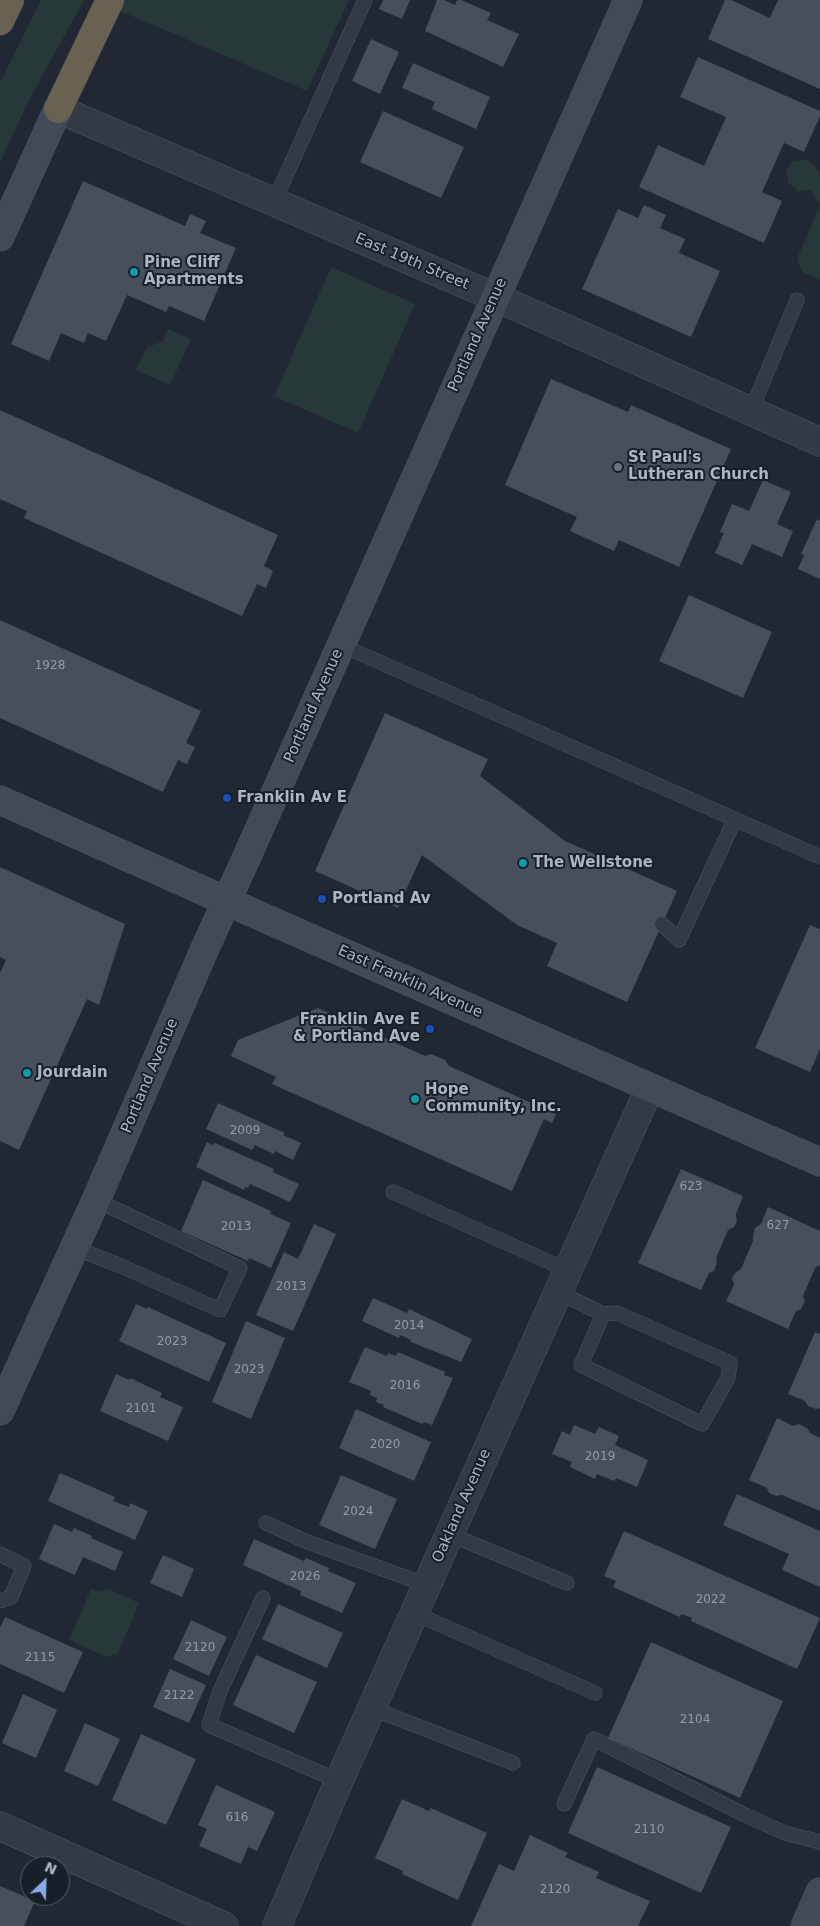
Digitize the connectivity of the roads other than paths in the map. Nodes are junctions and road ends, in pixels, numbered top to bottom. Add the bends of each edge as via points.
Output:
1 (10, 0) edge
2 (110, 0) edge
3 (365, 0) edge
4 (628, 0) edge
5 (0, 21) edge
6 (58, 109) junction
7 (274, 202) junction
8 (0, 237) edge
9 (495, 297) junction
10 (797, 300) dead end
11 (751, 411) junction
12 (820, 442) edge
13 (341, 645) junction
14 (0, 800) edge
15 (735, 819) junction
16 (820, 857) edge
17 (227, 901) junction
18 (662, 924) dead end
19 (650, 1087) junction
20 (820, 1162) edge
21 (393, 1192) dead end
22 (96, 1200) junction
23 (75, 1248) junction
24 (562, 1281) junction
25 (603, 1314) junction
26 (0, 1411) edge
27 (266, 1523) dead end
28 (449, 1534) junction
29 (0, 1554) edge
30 (566, 1583) dead end
31 (427, 1584) junction
32 (263, 1598) dead end
33 (0, 1601) edge
34 (414, 1613) junction
35 (595, 1693) dead end
36 (372, 1708) junction
37 (513, 1763) dead end
38 (339, 1780) junction
39 (564, 1804) dead end
40 (0, 1826) edge
41 (820, 1842) edge
42 (820, 1892) edge
43 (224, 1926) edge
44 (277, 1926) edge
45 (805, 1926) edge

1 - 5 highway
2 - 6 highway
3 - 7 lane
4 - 9 street, Portland Avenue
6 - 7 street, East 19th Street
6 - 8 street
7 - 9 street, East 19th Street
9 - 11 street, East 19th Street
9 - 13 street, Portland Avenue
10 - 11 lane
11 - 12 street, East 19th Street
13 - 15 lane
13 - 17 street, Portland Avenue
14 - 17 street, East Franklin Avenue
15 - 16 lane
15 - 18 lane via 679,940
17 - 19 street, East Franklin Avenue
17 - 22 street, Portland Avenue
19 - 20 street, East Franklin Avenue
19 - 24 street, Oakland Avenue
21 - 24 lane
22 - 23 street, Portland Avenue
22 - 23 lane via 240,1268 220,1310
23 - 26 street, Portland Avenue
24 - 25 lane
24 - 28 street, Oakland Avenue
25 - 25 lane via 617,1313 730,1363 728,1378 702,1424 581,1366
27 - 31 lane via 305,1541
28 - 30 lane
28 - 31 street, Oakland Avenue
29 - 33 lane via 24,1566 11,1597
31 - 34 street, Oakland Avenue
32 - 38 lane via 220,1691 209,1725
34 - 35 lane
34 - 36 street, Oakland Avenue
36 - 37 lane
36 - 38 street, Oakland Avenue
38 - 44 street, Oakland Avenue
39 - 41 lane via 594,1739 744,1815 785,1833
40 - 43 street
42 - 45 street

